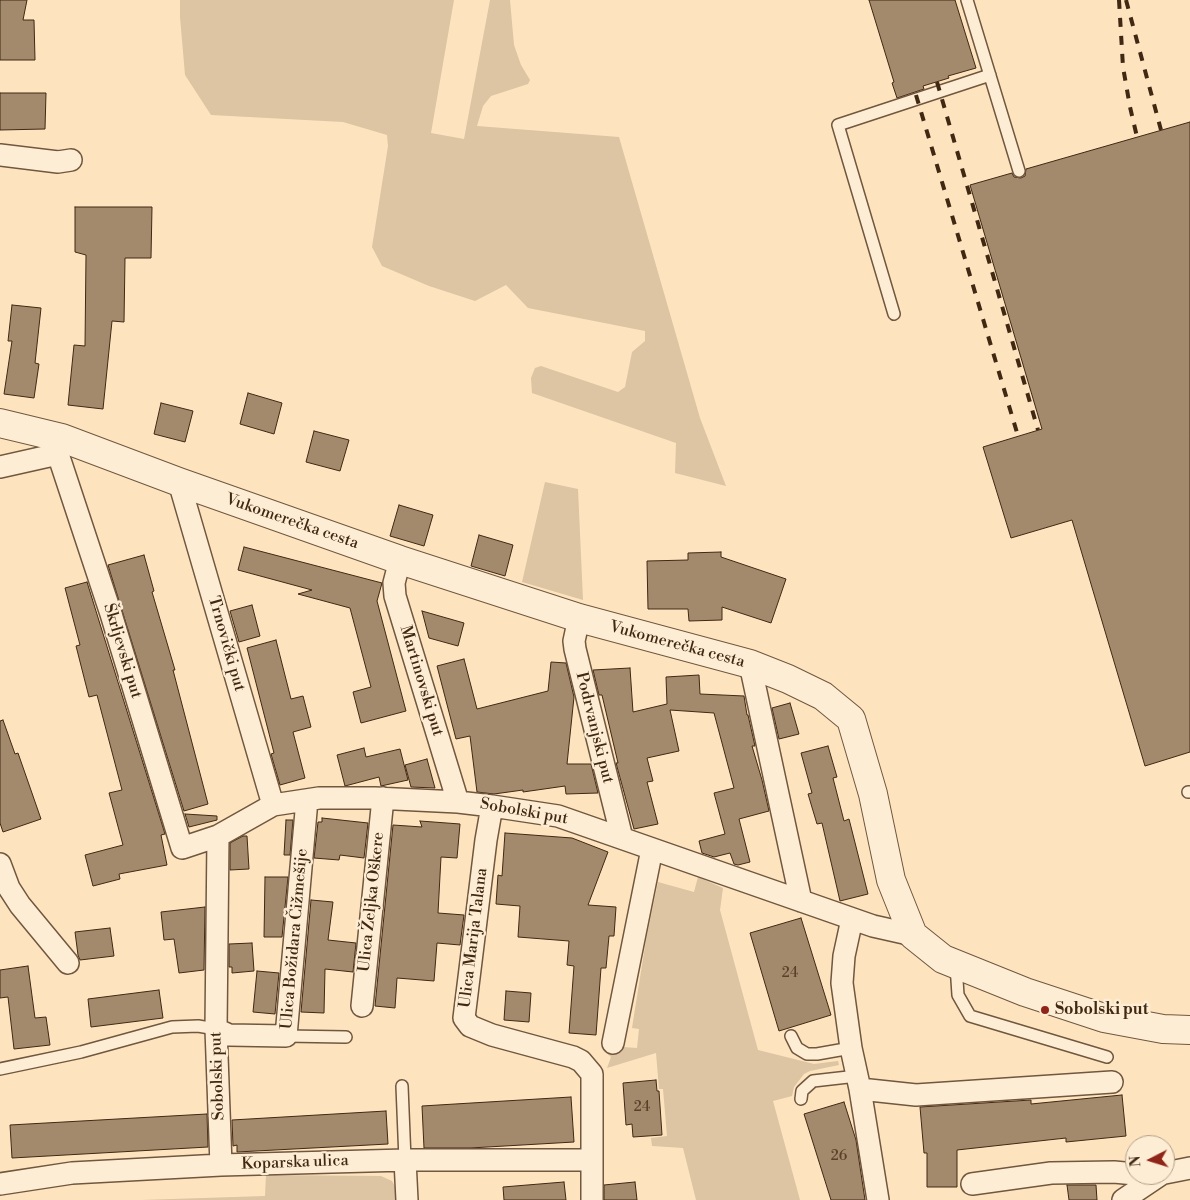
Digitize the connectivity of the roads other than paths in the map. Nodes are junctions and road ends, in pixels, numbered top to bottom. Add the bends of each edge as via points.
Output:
1 (967, 0) edge
2 (990, 75) junction
3 (0, 155) edge
4 (71, 160) dead end
5 (1019, 171) dead end
6 (894, 314) dead end
7 (0, 423) edge
8 (60, 446) junction
9 (0, 466) edge
10 (179, 482) junction
11 (400, 560) junction
12 (579, 618) junction
13 (750, 664) junction
14 (383, 798) junction
15 (307, 800) junction
16 (458, 802) junction
17 (273, 805) junction
18 (492, 806) junction
19 (218, 836) junction
20 (622, 838) junction
21 (182, 848) joint
22 (652, 849) junction
23 (0, 864) edge
24 (5, 890) edge
25 (801, 900) junction
26 (852, 919) junction
27 (913, 935) junction
28 (68, 963) dead end
29 (956, 964) junction
30 (362, 1006) dead end
31 (216, 1029) junction
32 (1190, 1030) edge
33 (286, 1036) junction
34 (791, 1036) dead end
35 (346, 1037) dead end
36 (614, 1043) dead end
37 (851, 1048) junction
38 (1107, 1058) dead end
39 (0, 1069) edge
40 (858, 1082) junction
41 (1112, 1082) dead end
42 (402, 1086) dead end
43 (801, 1100) dead end
44 (404, 1160) junction
45 (592, 1160) junction
46 (221, 1165) junction
47 (1190, 1168) edge
48 (1175, 1171) edge
49 (1125, 1173) edge
50 (0, 1184) edge
51 (972, 1184) dead end
52 (1143, 1185) edge
53 (407, 1200) edge
54 (592, 1200) edge
55 (878, 1200) edge
56 (1123, 1200) edge

1 - 2 lane
2 - 5 lane
2 - 6 lane via 838,125
3 - 4 street via 58,162
7 - 8 street, Vukomerečka cesta
8 - 9 street
8 - 10 street, Vukomerečka cesta
8 - 21 street, Škrljevski put
10 - 11 street, Vukomerečka cesta
10 - 17 street, Trnovički put
11 - 12 street, Vukomerečka cesta
11 - 16 street, Martinovski put via 394,583 395,596
12 - 13 street, Vukomerečka cesta
12 - 20 street, Podrvanjski put via 575,649
13 - 25 street
13 - 27 street, Vukomerečka cesta via 823,696 851,720 891,880
14 - 15 street, Sobolski put
14 - 16 street, Sobolski put
14 - 30 street, Ulica Željka Oškere
15 - 17 street, Sobolski put
15 - 33 street, Ulica Božidara Čižmešije
16 - 18 street, Sobolski put
17 - 19 street, Sobolski put
18 - 20 street, Sobolski put via 558,816
18 - 45 street, Ulica Marija Talana via 464,1018 470,1026 492,1035 581,1061 592,1074
19 - 21 street, Sobolski put
19 - 31 street, Sobolski put
20 - 22 street, Sobolski put
22 - 25 street, Sobolski put
22 - 36 street
23 - 24 street
24 - 28 street
25 - 26 street, Sobolski put
26 - 27 street, Sobolski put
26 - 37 street via 842,983
27 - 29 street, Vukomerečka cesta via 943,959
29 - 32 street, Vukomerečka cesta via 1024,992 1104,1018 1163,1029
29 - 38 lane via 958,995 970,1016
31 - 33 street, Ulica Božidara Čižmešije via 229,1035
31 - 39 lane via 172,1027 81,1052
31 - 46 street, Sobolski put
33 - 35 lane
34 - 37 lane via 797,1048 807,1054
37 - 40 street
40 - 41 street via 916,1095
40 - 43 lane via 813,1081 802,1090
40 - 55 street
42 - 44 lane
44 - 45 street, Koparska ulica
44 - 46 street, Koparska ulica
44 - 53 street
45 - 54 street
46 - 50 street, Koparska ulica via 72,1173
47 - 48 street
49 - 51 street via 1051,1173
52 - 56 street

